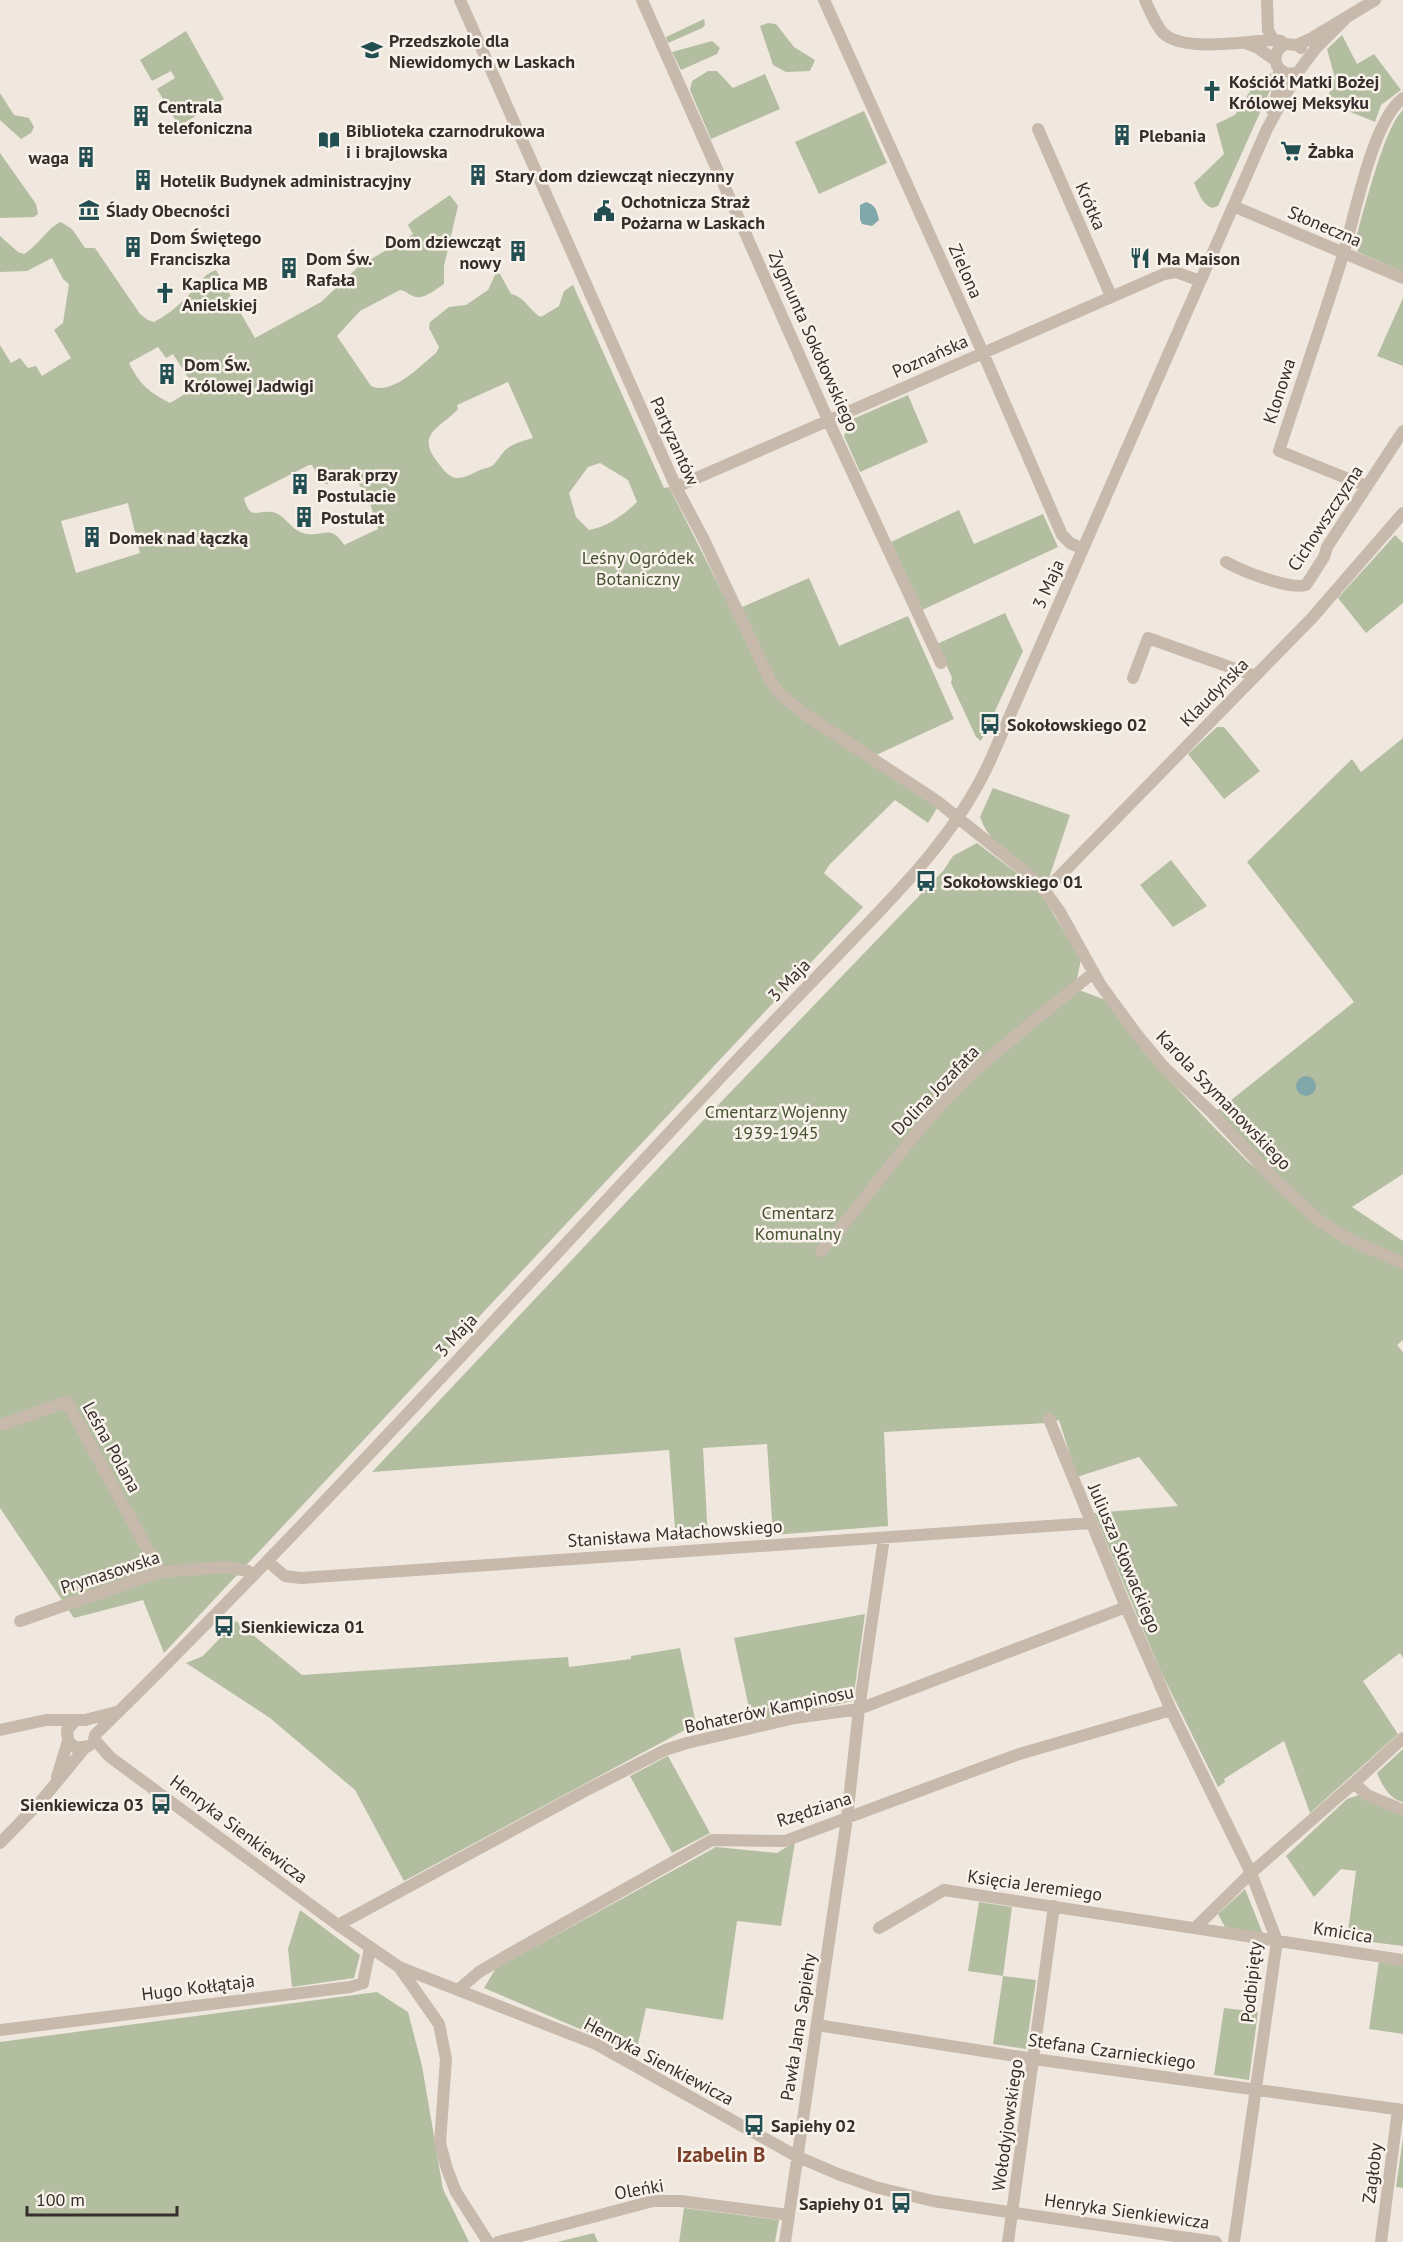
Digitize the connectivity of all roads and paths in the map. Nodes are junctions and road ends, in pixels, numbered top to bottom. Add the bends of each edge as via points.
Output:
1 (460, 0) edge
2 (642, 0) edge
3 (824, 0) edge
4 (1145, 0) edge
5 (1267, 0) edge
6 (1375, 0) edge
7 (1345, 19) junction
8 (1273, 40) junction
9 (1244, 43) junction
10 (1294, 44) junction
11 (1277, 65) junction
12 (1302, 67) junction
13 (1403, 98) edge
14 (1038, 129) dead end
15 (1267, 129) junction
16 (1233, 206) junction
17 (1344, 254) junction
18 (1403, 279) edge
19 (1200, 281) junction
20 (1111, 296) junction
21 (983, 353) junction
22 (828, 420) junction
23 (1403, 431) edge
24 (1366, 486) junction
25 (676, 488) junction
26 (1403, 513) edge
27 (1083, 549) junction
28 (1226, 562) dead end
29 (941, 663) dead end
30 (1256, 676) junction
31 (1133, 678) dead end
32 (958, 818) junction
33 (1046, 891) junction
34 (1093, 973) junction
35 (822, 1251) dead end
36 (1403, 1263) edge
37 (1049, 1419) dead end
38 (0, 1425) edge
39 (1091, 1523) junction
40 (884, 1538) junction
41 (267, 1561) junction
42 (248, 1571) dead end
43 (160, 1572) junction
44 (1125, 1607) junction
45 (20, 1621) dead end
46 (859, 1709) junction
47 (120, 1710) junction
48 (1171, 1710) junction
49 (46, 1720) junction
50 (79, 1721) junction
51 (0, 1730) edge
52 (67, 1738) junction
53 (1403, 1738) edge
54 (90, 1742) junction
55 (1354, 1783) junction
56 (53, 1786) junction
57 (1403, 1810) edge
58 (848, 1818) junction
59 (0, 1842) edge
60 (1251, 1873) junction
61 (1054, 1906) junction
62 (338, 1925) junction
63 (1196, 1927) junction
64 (879, 1928) dead end
65 (1277, 1941) junction
66 (370, 1948) junction
67 (1403, 1960) edge
68 (399, 1967) junction
69 (458, 1990) junction
70 (817, 2025) junction
71 (0, 2030) edge
72 (1034, 2059) junction
73 (1256, 2090) junction
74 (1401, 2109) edge
75 (796, 2156) junction
76 (1013, 2212) junction
77 (789, 2216) junction
78 (488, 2242) edge
79 (498, 2242) edge
80 (785, 2242) edge
81 (1008, 2242) edge
82 (1216, 2242) edge
83 (1234, 2242) edge
84 (1381, 2242) edge

1 - 25 street, Partyzantów
2 - 22 street, Zygmunta Sokołowskiego
3 - 21 street, Zielona
4 - 9 street via 1160,28 1172,39
5 - 8 street via 1268,30
6 - 7 street, 3 Maja
7 - 10 street, 3 Maja
7 - 12 street, 3 Maja
8 - 9 street
8 - 10 street
9 - 11 street via 1258,48
10 - 11 street via 1277,50
10 - 12 street via 1304,52
11 - 12 street via 1288,74
11 - 15 street, 3 Maja via 1277,94
12 - 15 street, 3 Maja
13 - 17 street via 1379,134
14 - 20 street, Krótka
15 - 16 street, 3 Maja
16 - 17 street, Słoneczna
16 - 19 street, 3 Maja
17 - 18 street, Słoneczna
17 - 24 street, Klonowa via 1279,451
19 - 20 street, Poznańska via 1172,272
19 - 27 street, 3 Maja
20 - 21 street, Poznańska
21 - 22 street, Poznańska
21 - 27 street, Zielona via 1062,536
22 - 25 street, Poznańska
22 - 29 street, Zygmunta Sokołowskiego
23 - 24 street, Cichowszczyzna
24 - 28 street, Cichowszczyzna via 1306,585 1294,586
25 - 32 street, Partyzantów via 779,693
26 - 30 street, Klaudyńska
27 - 32 street, 3 Maja via 983,777
30 - 31 street via 1148,638
30 - 33 street, Klaudyńska
32 - 33 street, Karola Szymanowskiego
32 - 41 street, 3 Maja via 940,844 873,918
33 - 34 street, Karola Szymanowskiego via 1077,939
34 - 35 street, Dolina Jozafata via 966,1079 886,1169
34 - 36 street, Karola Szymanowskiego via 1162,1066 1317,1219 1347,1239
37 - 39 street, Juliusza Słowackiego
38 - 43 street, Leśna Polana via 67,1402
39 - 40 street, Stanisława Małachowskiego
39 - 44 street, Juliusza Słowackiego
40 - 41 street, Stanisława Małachowskiego via 301,1578 285,1576
40 - 46 street, Pawła Jana Sapiehy
41 - 47 street, 3 Maja
42 - 43 street, Prymasowska via 225,1567
43 - 45 street, Prymasowska
44 - 46 street, Bohaterów Kampinosu
44 - 48 street, Juliusza Słowackiego
46 - 58 street, Pawła Jana Sapiehy
46 - 62 street, Bohaterów Kampinosu via 795,1718 665,1750
47 - 50 street, 3 Maja
47 - 54 street, 3 Maja
48 - 58 street, Rzędziana via 1016,1755
48 - 60 street, Podbipięty
49 - 50 street
49 - 51 street
49 - 52 street
50 - 52 street via 68,1727
50 - 54 street via 91,1725
52 - 54 street via 73,1747
52 - 56 street, 3 Maja
53 - 55 street
54 - 56 street, 3 Maja
54 - 62 street, Henryka Sienkiewicza
55 - 57 street via 1367,1795
55 - 60 street
56 - 59 street, 3 Maja
58 - 69 street, Rzędziana via 785,1841 712,1840 479,1972
58 - 70 street, Pawła Jana Sapiehy
60 - 63 street
60 - 65 street, Podbipięty
61 - 63 street, Księcia Jeremiego
61 - 64 street, Księcia Jeremiego via 944,1890
61 - 72 street, Wołodyjowskiego
62 - 66 street, Henryka Sienkiewicza
63 - 65 street, Księcia Jeremiego
65 - 67 street, Kmicica
65 - 73 street, Podbipięty
66 - 68 street, Henryka Sienkiewicza
66 - 71 street, Hugo Kołłątaja via 363,1983 350,1987
68 - 69 street, Henryka Sienkiewicza
68 - 78 street via 439,2024 446,2059 440,2143 456,2192
69 - 75 street, Henryka Sienkiewicza via 596,2044
70 - 72 street, Stefana Czarnieckiego
70 - 75 street, Pawła Jana Sapiehy
72 - 73 street, Stefana Czarnieckiego
72 - 76 street, Wołodyjowskiego
73 - 74 street, Stefana Czarnieckiego
73 - 83 street, Podbipięty
74 - 84 street, Zagłoby
75 - 76 street, Henryka Sienkiewicza via 838,2175 905,2195
75 - 77 street, Pawła Jana Sapiehy
76 - 81 street, Wołodyjowskiego
76 - 82 street, Henryka Sienkiewicza
77 - 79 street, Oleńki via 653,2201
77 - 80 street, Pawła Jana Sapiehy

